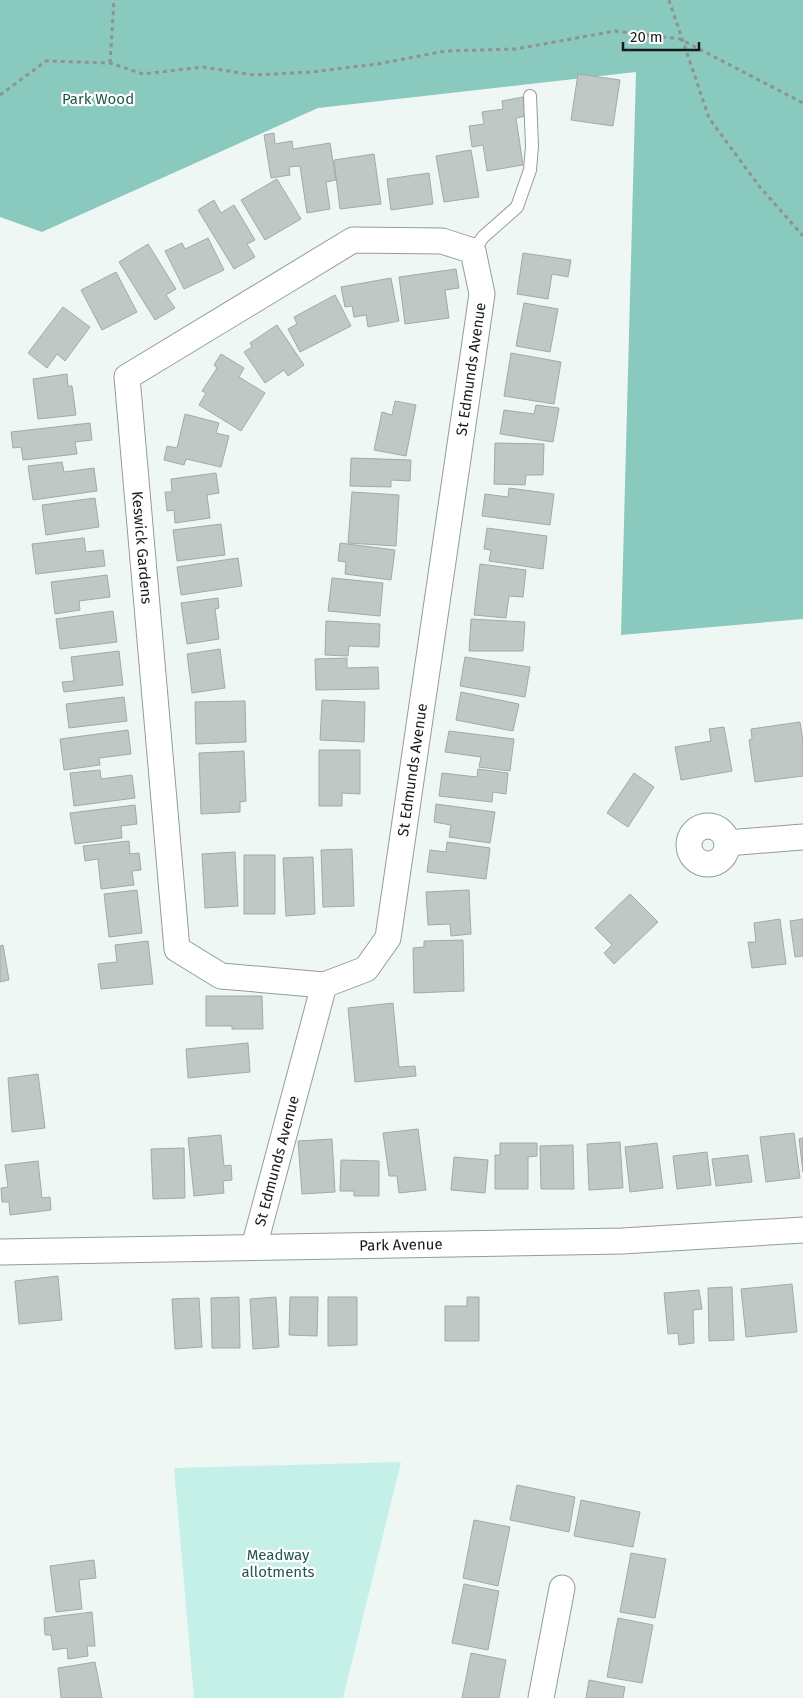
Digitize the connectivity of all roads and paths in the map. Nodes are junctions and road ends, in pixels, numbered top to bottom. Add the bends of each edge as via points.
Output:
1 (114, 0) edge
2 (668, 0) edge
3 (680, 39) junction
4 (110, 63) junction
5 (0, 95) edge
6 (530, 96) dead end
7 (803, 103) edge
8 (803, 236) edge
9 (473, 252) junction
10 (803, 837) edge
11 (727, 843) dead end
12 (324, 985) junction
13 (803, 1230) edge
14 (254, 1247) junction
15 (0, 1252) edge
16 (562, 1588) dead end
17 (541, 1698) edge

1 - 4 path
2 - 3 path
3 - 4 path via 615,31 516,49 446,51 377,64 282,73 254,74 203,67 143,74
3 - 7 path
3 - 8 path via 709,118 759,186
4 - 5 path via 46,60
6 - 9 lane via 532,146 527,179 517,207 483,237
9 - 12 street, St Edmunds Avenue via 482,294 388,938 366,969
9 - 12 street, Keswick Gardens via 442,241 353,240 127,378 177,949 221,976
10 - 11 street
12 - 14 street, St Edmunds Avenue
13 - 14 street, Park Avenue via 622,1241
14 - 15 street, Park Avenue
16 - 17 street

